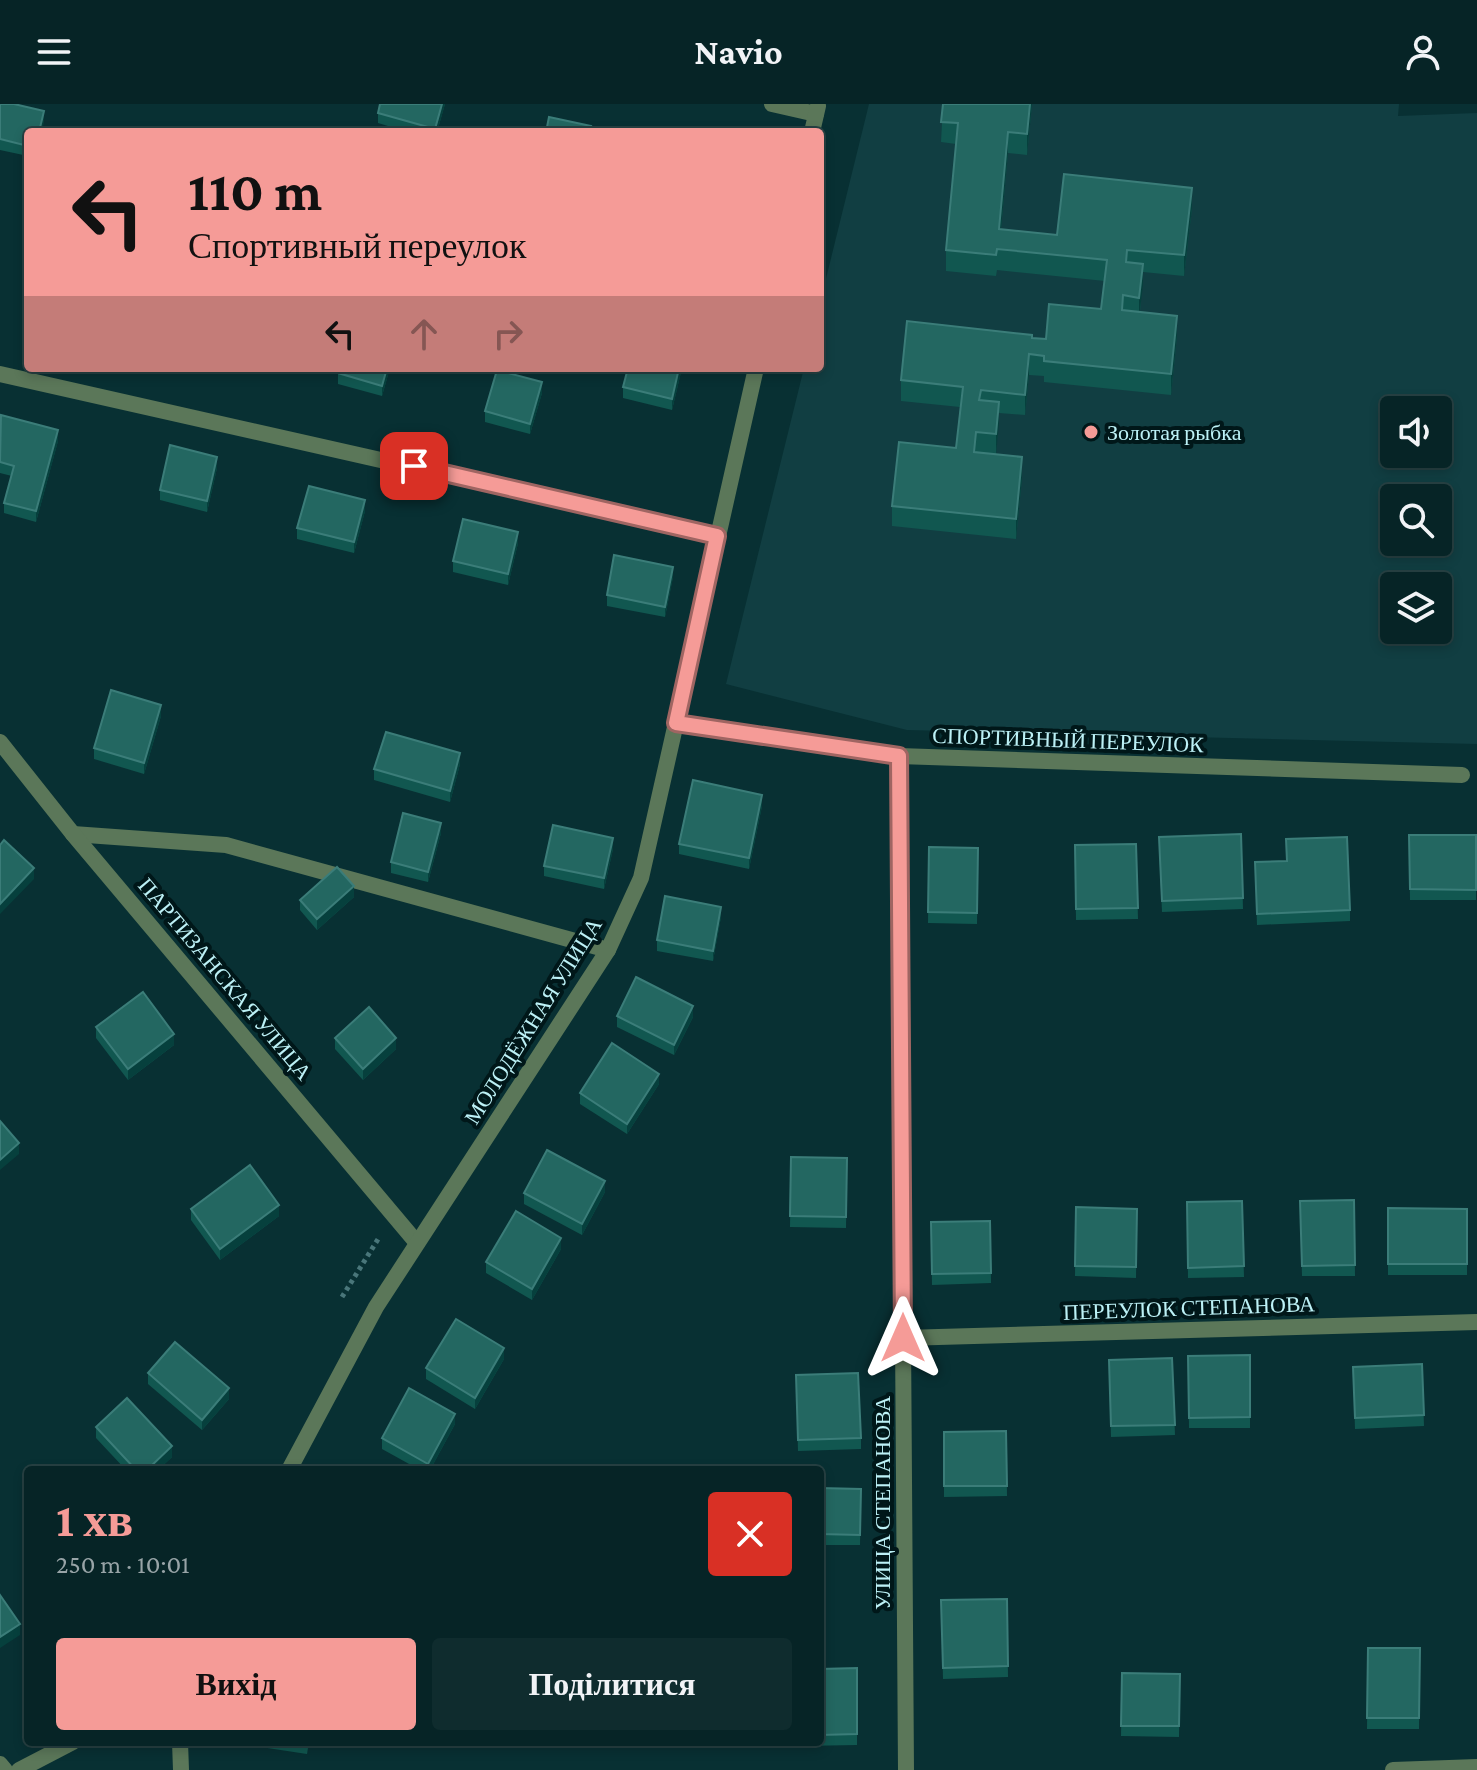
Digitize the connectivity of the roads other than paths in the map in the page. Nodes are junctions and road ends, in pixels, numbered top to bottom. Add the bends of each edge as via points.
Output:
1 (772, 104) edge
2 (817, 109) edge
3 (755, 372) edge
4 (0, 374) edge
5 (717, 536) junction
6 (676, 723) junction
7 (0, 742) edge
8 (899, 756) junction
9 (1462, 775) dead end
10 (73, 834) junction
11 (608, 950) junction
12 (417, 1243) junction
13 (1477, 1322) edge
14 (903, 1338) junction
15 (291, 1466) edge
16 (65, 1746) edge
17 (180, 1746) edge
18 (0, 1764) edge
19 (1477, 1767) edge
20 (5, 1770) edge
21 (19, 1770) edge
22 (181, 1770) edge
23 (906, 1770) edge
24 (1393, 1770) edge

1 - 2 street
3 - 5 street, МОЛОДЁЖНАЯ УЛИЦА
4 - 5 street
5 - 6 street, МОЛОДЁЖНАЯ УЛИЦА
6 - 8 street, СПОРТИВНЫЙ ПЕРЕУЛОК
6 - 11 street, МОЛОДЁЖНАЯ УЛИЦА via 641,878
7 - 10 street, ПАРТИЗАНСКАЯ УЛИЦА
8 - 9 street, СПОРТИВНЫЙ ПЕРЕУЛОК
8 - 14 street, УЛИЦА СТЕПАНОВА
10 - 11 street via 226,845
10 - 12 street, ПАРТИЗАНСКАЯ УЛИЦА
11 - 12 street, МОЛОДЁЖНАЯ УЛИЦА
12 - 15 street, МОЛОДЁЖНАЯ УЛИЦА via 376,1307
13 - 14 street, ПЕРЕУЛОК СТЕПАНОВА
14 - 23 street, УЛИЦА СТЕПАНОВА
16 - 21 street
17 - 22 street
18 - 20 street
19 - 24 street

